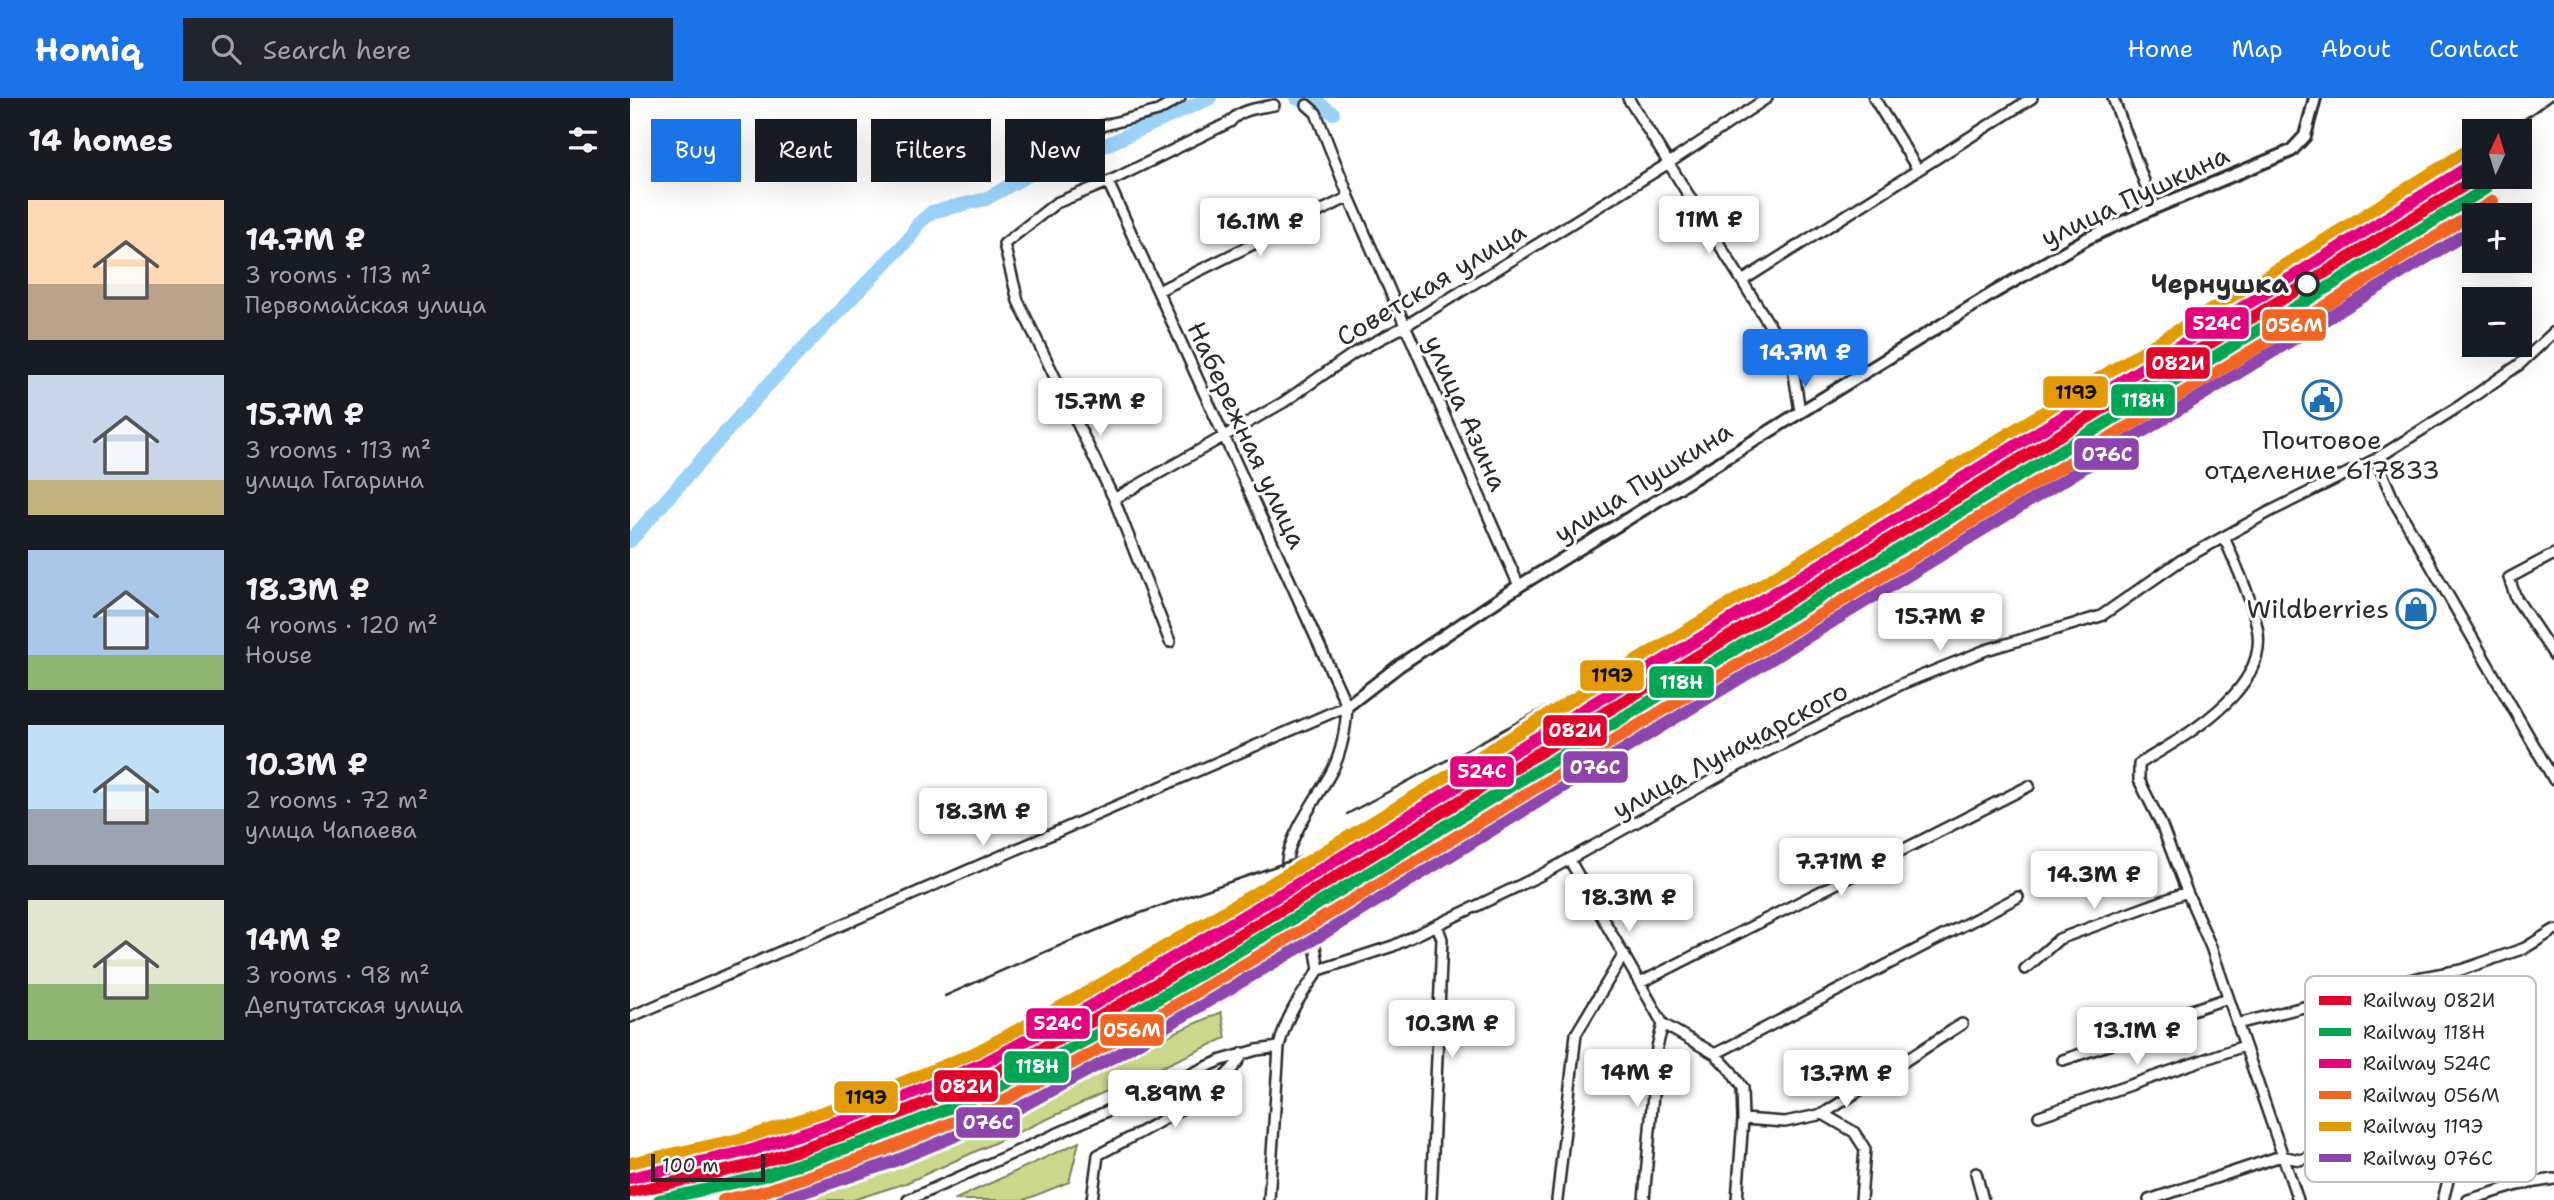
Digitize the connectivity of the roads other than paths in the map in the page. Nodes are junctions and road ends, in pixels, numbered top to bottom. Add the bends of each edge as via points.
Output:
1 (1180, 98) edge
2 (1628, 98) edge
3 (1767, 98) edge
4 (1874, 98) edge
5 (2032, 98) edge
6 (2113, 98) edge
7 (2315, 98) edge
8 (1274, 105) dead end
9 (1307, 105) dead end
10 (1105, 125) edge
11 (1669, 163) junction
12 (1918, 170) junction
13 (1108, 183) junction
14 (1349, 197) junction
15 (2154, 208) junction
16 (1742, 281) junction
17 (1158, 291) junction
18 (1405, 326) junction
19 (2554, 332) edge
20 (1800, 411) junction
21 (1224, 438) junction
22 (2376, 459) junction
23 (1114, 499) junction
24 (2224, 537) junction
25 (2554, 554) edge
26 (1519, 586) junction
27 (1170, 642) dead end
28 (2554, 655) edge
29 (1347, 706) junction
30 (2554, 780) edge
31 (2029, 786) dead end
32 (1569, 859) junction
33 (2187, 892) junction
34 (2018, 897) dead end
35 (1437, 925) junction
36 (2554, 930) edge
37 (1624, 954) junction
38 (2025, 969) dead end
39 (1319, 970) junction
40 (2428, 976) edge
41 (1640, 983) junction
42 (2228, 998) junction
43 (2305, 1007) edge
44 (630, 1017) edge
45 (1662, 1024) junction
46 (1962, 1024) dead end
47 (2237, 1024) junction
48 (2244, 1046) junction
49 (1279, 1047) junction
50 (1243, 1053) junction
51 (1715, 1054) junction
52 (2063, 1059) dead end
53 (1823, 1114) junction
54 (2039, 1116) dead end
55 (1742, 1119) junction
56 (2281, 1156) junction
57 (2305, 1158) edge
58 (1976, 1173) dead end
59 (2554, 1180) edge
60 (2448, 1182) edge
61 (908, 1200) edge
62 (1092, 1200) edge
63 (1269, 1200) edge
64 (1432, 1200) edge
65 (1558, 1200) edge
66 (1644, 1200) edge
67 (1737, 1200) edge
68 (1861, 1200) edge
69 (1983, 1200) edge
70 (2149, 1200) edge
71 (2298, 1200) edge
72 (2443, 1200) edge
73 (2468, 1200) edge

1 - 10 street via 1158,111
2 - 11 street
3 - 11 street, Советская улица
4 - 12 street
5 - 12 street
6 - 15 street
7 - 15 main road, улица Пушкина via 2305,136 2291,151
8 - 13 street via 1234,116
9 - 14 street, улица Азина via 1316,113
11 - 16 street
11 - 18 street, Советская улица
12 - 16 street
13 - 17 street, Набережная улица
13 - 23 street via 1056,203 1004,244 1018,301
14 - 17 street
14 - 18 street, улица Азина
15 - 20 main road, улица Пушкина via 2088,238
16 - 20 street via 1787,353
17 - 21 street, Набережная улица
18 - 21 street, Советская улица via 1354,353
18 - 26 street, улица Азина
19 - 22 street, улица Луначарского via 2520,364
20 - 26 main road, улица Пушкина
21 - 23 street, Советская улица
21 - 29 street, Набережная улица
22 - 24 street, улица Луначарского
22 - 30 street via 2394,501
23 - 27 street
24 - 32 street, улица Луначарского via 2180,561 2101,616 1986,650 1904,683 1736,767
24 - 33 street via 2258,629 2258,652 2238,692 2192,733 2139,764 2139,780
25 - 28 street via 2509,578 2516,598
26 - 29 main road, улица Пушкина
29 - 39 street via 1346,729 1334,766 1300,825 1287,860 1314,936
29 - 44 street
31 - 41 street
32 - 35 street, улица Луначарского
32 - 37 street
33 - 38 street via 2059,939
33 - 42 street
34 - 51 street
35 - 39 street, улица Луначарского via 1392,946
35 - 64 street via 1442,939
36 - 40 street via 2525,948
37 - 41 street
37 - 65 street via 1576,1034
39 - 49 street via 1291,1008
41 - 45 street
42 - 47 street
42 - 52 street
43 - 47 street
45 - 51 street
45 - 66 street
46 - 53 street
47 - 48 street
48 - 54 street
48 - 56 street
49 - 50 street
49 - 63 street
50 - 61 street
50 - 62 street via 1228,1076 1164,1119 1098,1155
51 - 55 street via 1742,1088
53 - 55 street via 1785,1122
53 - 68 street via 1854,1132 1865,1150
55 - 67 street
56 - 57 street
56 - 70 street
56 - 71 street
58 - 69 street
59 - 73 street
60 - 72 street

